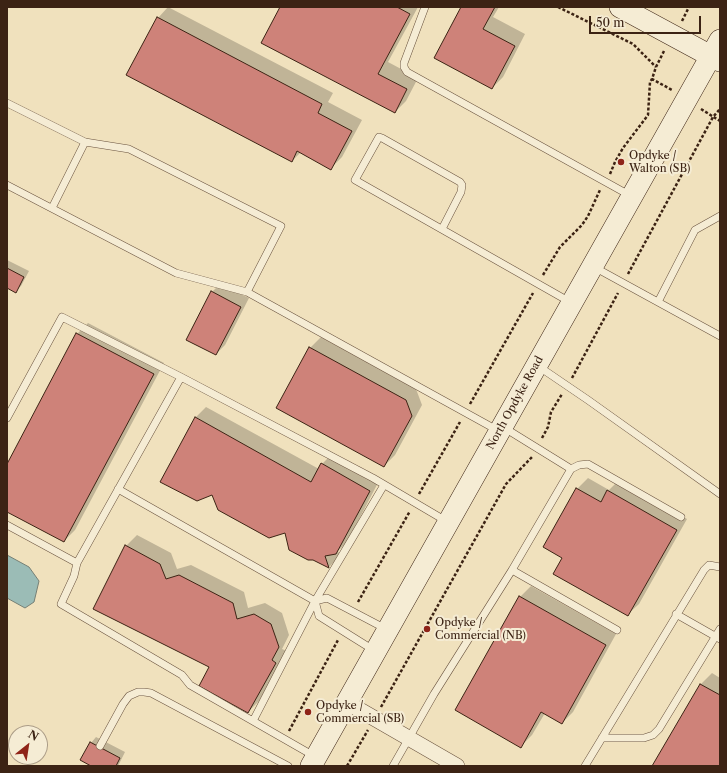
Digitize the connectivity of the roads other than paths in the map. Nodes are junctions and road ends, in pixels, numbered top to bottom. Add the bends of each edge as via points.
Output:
1 (425, 7) edge
2 (620, 7) edge
3 (717, 52) edge
4 (7, 103) edge
5 (85, 142) junction
6 (7, 185) edge
7 (631, 197) junction
8 (52, 208) junction
9 (720, 216) edge
10 (442, 229) junction
11 (592, 266) junction
12 (247, 292) junction
13 (658, 302) junction
14 (572, 303) junction
15 (720, 336) edge
16 (536, 365) junction
17 (181, 377) junction
18 (7, 418) edge
19 (501, 429) junction
20 (570, 469) junction
21 (384, 485) junction
22 (118, 489) junction
23 (720, 494) edge
24 (681, 518) dead end
25 (448, 522) junction
26 (7, 525) edge
27 (77, 563) junction
28 (720, 567) edge
29 (512, 570) junction
30 (315, 601) junction
31 (676, 614) junction
32 (720, 629) edge
33 (388, 630) junction
34 (617, 630) dead end
35 (718, 638) edge
36 (376, 651) junction
37 (346, 702) junction
38 (253, 721) junction
39 (409, 738) junction
40 (602, 738) junction
41 (100, 746) dead end
42 (313, 761) edge
43 (288, 766) edge
44 (393, 766) edge
45 (457, 766) edge
46 (586, 766) edge

1 - 7 lane via 404,63 407,72
2 - 3 main road
3 - 7 main road, North Opdyke Road
4 - 5 lane
5 - 8 lane
5 - 12 lane via 129,149 281,226
6 - 8 lane
7 - 11 main road, North Opdyke Road
8 - 12 lane via 176,273
9 - 13 lane via 695,230
10 - 10 lane via 355,180 379,137 460,182 461,192
10 - 14 lane
11 - 13 lane
11 - 14 main road, North Opdyke Road
12 - 19 lane
13 - 15 lane
14 - 16 main road, North Opdyke Road
16 - 19 main road, North Opdyke Road
16 - 23 lane
17 - 18 lane via 62,317
17 - 21 lane
17 - 22 lane
19 - 20 lane
19 - 25 main road, North Opdyke Road
20 - 24 lane via 588,464
20 - 29 lane
21 - 25 lane
21 - 30 lane
22 - 27 lane
22 - 30 lane
25 - 33 main road, North Opdyke Road
26 - 27 lane
27 - 38 lane via 61,604 182,675 190,685
28 - 31 lane via 709,565 704,570
29 - 34 lane
29 - 39 lane
30 - 33 lane via 327,598
30 - 36 lane via 318,616
30 - 38 lane
31 - 35 lane
31 - 40 lane
32 - 35 lane
33 - 36 main road, North Opdyke Road
35 - 40 lane via 656,732 644,738
36 - 37 main road, North Opdyke Road
37 - 39 street
37 - 42 main road, North Opdyke Road
38 - 42 lane
39 - 44 lane
39 - 45 street
40 - 46 lane
41 - 43 lane via 129,696 144,692 151,693

